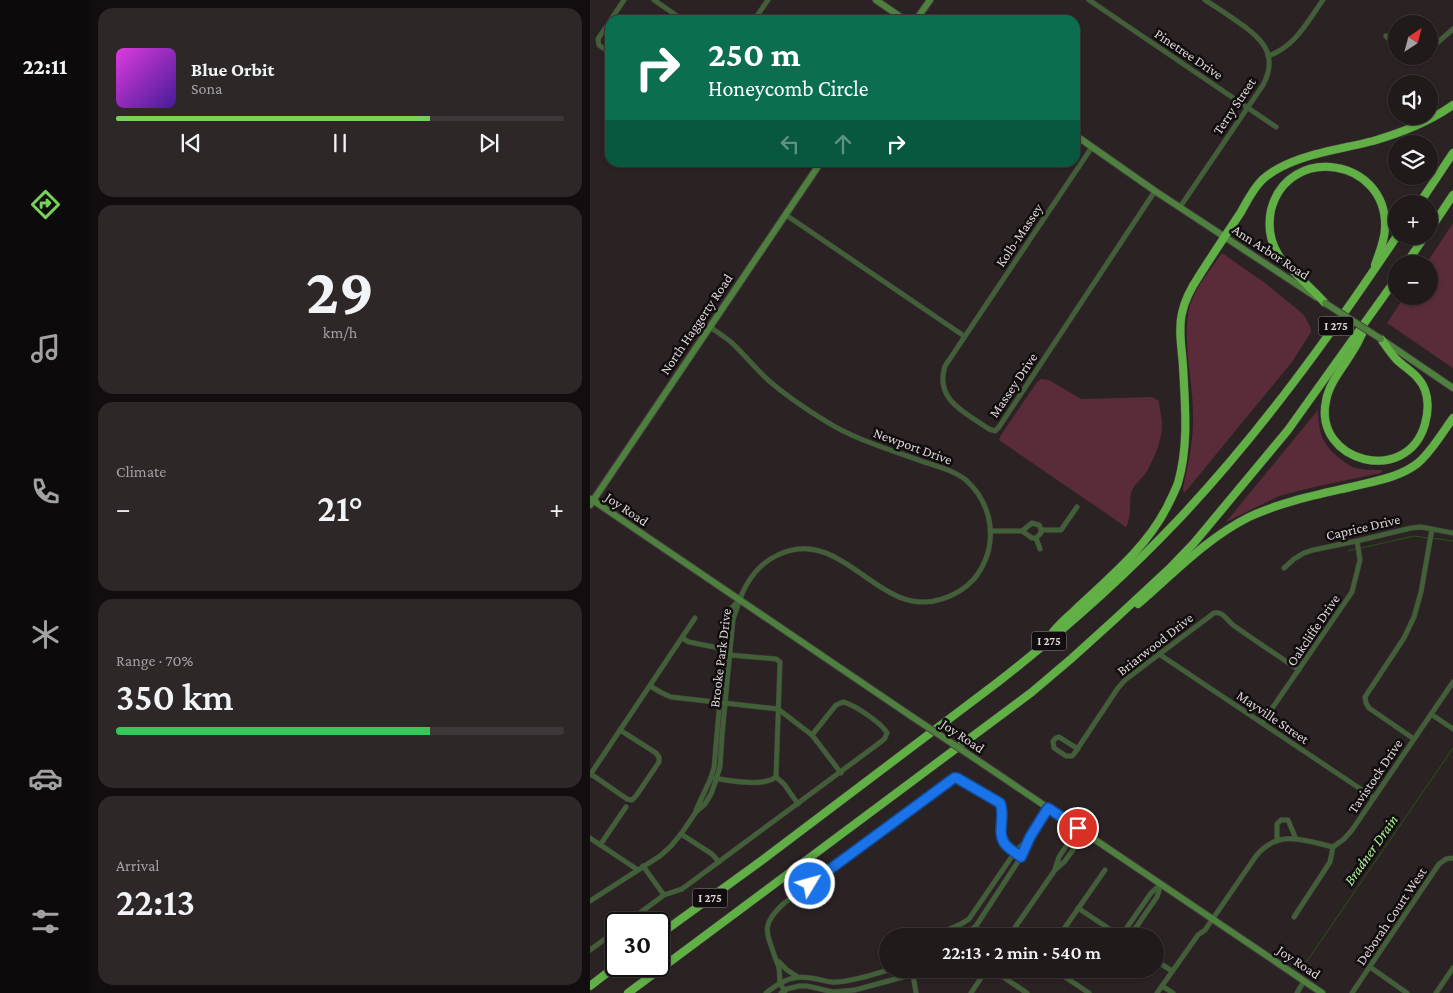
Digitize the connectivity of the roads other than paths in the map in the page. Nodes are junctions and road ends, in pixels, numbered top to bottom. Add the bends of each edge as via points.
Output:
1 (624, 0) edge
2 (654, 0) edge
3 (768, 0) edge
4 (876, 0) edge
5 (930, 0) edge
6 (1089, 0) edge
7 (1205, 0) edge
8 (1323, 0) edge
9 (614, 15) edge
10 (676, 15) edge
11 (758, 15) edge
12 (898, 15) edge
13 (920, 15) edge
14 (605, 27) edge
15 (1453, 29) edge
16 (1438, 42) edge
17 (605, 50) edge
18 (1268, 56) junction
19 (1453, 105) edge
20 (1248, 107) junction
21 (1276, 127) dead end
22 (1080, 139) edge
23 (1092, 147) junction
24 (1453, 153) edge
25 (1080, 165) edge
26 (818, 167) edge
27 (1078, 167) edge
28 (1156, 191) junction
29 (1425, 195) edge
30 (1453, 195) edge
31 (1180, 207) junction
32 (786, 215) junction
33 (1438, 218) edge
34 (1224, 236) junction
35 (1391, 245) edge
36 (1373, 273) junction
37 (1388, 291) edge
38 (1326, 303) junction
39 (1379, 304) junction
40 (710, 327) junction
41 (964, 336) junction
42 (1380, 339) junction
43 (1453, 388) edge
44 (1453, 418) edge
45 (591, 502) edge
46 (1077, 507) dead end
47 (1432, 529) junction
48 (1042, 530) junction
49 (990, 531) junction
50 (1022, 531) junction
51 (1453, 533) edge
52 (1036, 538) junction
53 (1357, 541) junction
54 (1040, 549) dead end
55 (1284, 568) dead end
56 (739, 600) junction
57 (695, 618) dead end
58 (1114, 620) junction
59 (682, 638) junction
60 (724, 649) junction
61 (1159, 654) junction
62 (730, 655) junction
63 (1032, 655) junction
64 (1299, 670) junction
65 (1453, 682) edge
66 (650, 686) junction
67 (719, 702) junction
68 (725, 702) junction
69 (778, 709) junction
70 (1432, 714) junction
71 (1262, 723) junction
72 (1453, 729) edge
73 (620, 730) junction
74 (812, 735) junction
75 (1414, 739) junction
76 (1078, 748) junction
77 (715, 759) junction
78 (721, 760) junction
79 (841, 772) junction
80 (590, 775) edge
81 (711, 777) junction
82 (776, 777) junction
83 (717, 779) junction
84 (1374, 798) junction
85 (798, 804) junction
86 (626, 807) dead end
87 (1048, 808) junction
88 (696, 812) junction
89 (1078, 828) junction
90 (1085, 833) junction
91 (681, 834) junction
92 (1030, 837) junction
93 (590, 838) edge
94 (1296, 838) junction
95 (1277, 841) junction
96 (600, 845) junction
97 (1333, 847) junction
98 (1015, 852) junction
99 (1021, 857) junction
100 (1453, 858) edge
101 (719, 862) junction
102 (643, 866) junction
103 (638, 870) junction
104 (1055, 870) junction
105 (1105, 870) dead end
106 (1161, 884) junction
107 (989, 889) junction
108 (996, 894) junction
109 (664, 895) junction
110 (590, 901) edge
111 (1078, 908) junction
112 (641, 912) edge
113 (1138, 912) junction
114 (1144, 916) junction
115 (1294, 917) dead end
116 (1213, 919) junction
117 (966, 922) junction
118 (670, 927) edge
119 (952, 928) edge
120 (971, 928) edge
121 (973, 928) edge
122 (1015, 928) edge
123 (1064, 928) edge
124 (1109, 928) edge
125 (1127, 928) edge
126 (1136, 928) edge
127 (605, 938) edge
128 (590, 950) edge
129 (776, 960) junction
130 (1164, 966) edge
131 (1370, 967) junction
132 (1453, 968) edge
133 (1172, 971) junction
134 (879, 973) edge
135 (605, 974) edge
136 (798, 977) junction
137 (892, 978) edge
138 (914, 978) edge
139 (981, 978) edge
140 (1004, 978) edge
141 (1066, 978) edge
142 (828, 981) junction
143 (1304, 981) junction
144 (779, 983) junction
145 (590, 986) edge
146 (1162, 986) junction
147 (826, 991) junction
148 (783, 992) edge
149 (628, 993) edge
150 (766, 993) edge
151 (916, 993) edge
152 (970, 993) edge
153 (1027, 993) edge
154 (1089, 993) edge
155 (1157, 993) edge
156 (1173, 993) edge
157 (1297, 993) edge
158 (1322, 993) edge
159 (1352, 993) edge
160 (1407, 993) edge
161 (1436, 993) edge

1 - 9 street
2 - 10 street
3 - 11 street
4 - 12 street
5 - 13 street
6 - 20 street, Pinetree Drive
7 - 18 street via 1253,32 1263,43
8 - 18 street via 1291,44
14 - 17 street via 598,42
15 - 16 street
18 - 20 street, Terry Street via 1266,78
19 - 34 highway via 1403,131 1306,157 1276,170 1258,184
20 - 21 street, Pinetree Drive
20 - 31 street, Terry Street
22 - 23 street, Ann Arbor Road
23 - 25 street, Kolb-Massey
23 - 28 street, Ann Arbor Road
24 - 29 highway
26 - 32 street, North Haggerty Road
27 - 41 street, Kolb-Massey
28 - 31 street, Ann Arbor Road
28 - 41 street, Massey Drive via 995,431 952,403 943,389 945,366
30 - 33 highway
31 - 34 street, Ann Arbor Road
32 - 40 street, North Haggerty Road
32 - 41 street
34 - 38 street, Ann Arbor Road
34 - 63 highway via 1190,290 1181,316 1185,443 1183,462 1172,497 1144,543
35 - 36 highway, I 275
36 - 38 highway via 1385,219 1382,204 1372,188 1358,175 1334,167 1315,168 1298,174 1275,200 1270,232 1278,256
36 - 63 highway, I 275 via 1297,379 1214,480 1102,594
37 - 39 highway, I 275
38 - 42 street, Ann Arbor Road, bridge
39 - 42 highway via 1330,385 1325,408 1328,428 1336,442 1348,453 1372,461 1389,460 1411,447 1424,427 1428,403 1418,378
39 - 58 highway, I 275 via 1288,430 1252,474 1194,543
40 - 45 street, North Haggerty Road
40 - 49 street, Newport Drive via 771,382 827,422 866,441 948,470 964,479 983,502
42 - 43 street, Ann Arbor Road
44 - 58 highway via 1426,455 1411,468 1390,477 1286,503 1245,520 1212,540
45 - 56 street, Joy Road
46 - 48 street via 1061,530
47 - 51 street, Caprice Drive
47 - 53 street, Caprice Drive via 1411,528
47 - 75 street via 1414,617 1365,697 1369,708
48 - 50 street via 1034,522
48 - 52 street
49 - 50 street
49 - 56 street, Newport Drive via 987,555 974,578 957,593 940,600 920,602 900,598 835,556 803,548 774,556 760,566
50 - 52 street
52 - 54 street
53 - 55 street, Caprice Drive via 1304,553
53 - 64 street, Oakcliffe Drive via 1360,560 1352,592
56 - 60 street, Brooke Park Drive via 728,613
56 - 62 street, Brooke Park Drive via 733,619
56 - 87 street, Joy Road, bridge
57 - 59 street
58 - 149 highway, I 275 via 1032,692
59 - 60 street
59 - 66 street
60 - 62 street
60 - 67 street, Brooke Park Drive
61 - 64 street, Briarwood Drive via 1218,612
61 - 71 street, Mayville Street
61 - 76 street, Briarwood Drive via 1121,684
62 - 68 street, Brooke Park Drive
62 - 69 street via 779,660
63 - 118 highway, I 275
64 - 71 street, Oakcliffe Drive
65 - 70 street, Tavistock Drive
66 - 67 street via 671,697
66 - 73 street
67 - 68 street
67 - 77 street, Brooke Park Drive
68 - 69 street
68 - 78 street, Brooke Park Drive
69 - 74 street
69 - 82 street
70 - 72 street
70 - 75 street, Tavistock Drive
71 - 84 street, Mayville Street
73 - 80 street
73 - 80 street via 656,753 659,762 632,800
74 - 79 street
74 - 79 street via 836,705 843,702 886,730 885,738
75 - 84 street, Tavistock Drive
76 - 76 street via 1068,757 1054,748 1053,740 1059,737
77 - 78 street
77 - 81 street, Brooke Park Drive
78 - 83 street, Brooke Park Drive
79 - 85 street
81 - 83 street
81 - 88 street, Brooke Park Drive
82 - 83 street via 759,783
82 - 85 street
83 - 88 street, Brooke Park Drive via 705,804
84 - 97 street, Tavistock Drive via 1348,835
85 - 101 street
86 - 96 street
87 - 89 street, Joy Road
87 - 92 street
88 - 91 street, Brooke Park Drive
89 - 90 street, Joy Road
89 - 104 street via 1058,857
90 - 104 street via 1066,861
90 - 106 street, Joy Road
91 - 101 street
91 - 102 street, Brooke Park Drive via 665,851
92 - 98 street
92 - 99 street
93 - 96 street
94 - 95 street
94 - 95 street via 1288,820 1281,820 1277,824
94 - 97 street
95 - 116 street via 1256,856
96 - 103 street
97 - 115 street via 1330,862
98 - 99 street
98 - 107 street
98 - 129 street via 1002,838 1000,803 957,778 952,779 773,914 767,931
99 - 108 street
100 - 131 street, Deborah Court West via 1439,864
101 - 109 street via 682,890
102 - 103 street, Brooke Park Drive
102 - 109 street
103 - 110 street, Brooke Park Drive
104 - 122 street
105 - 111 street
106 - 113 street
106 - 114 street via 1157,897
106 - 116 street, Joy Road
107 - 108 street
107 - 117 street
108 - 121 street
109 - 112 street
111 - 123 street
111 - 124 street
113 - 114 street
113 - 125 street
114 - 126 street
116 - 133 street
116 - 143 street, Joy Road
117 - 119 street
117 - 120 street
127 - 128 street
129 - 136 street
129 - 144 street
130 - 133 street
131 - 159 street, Deborah Court West
131 - 160 street
132 - 161 street
133 - 146 street
134 - 142 street via 834,983
135 - 145 highway
136 - 142 street
136 - 144 street
137 - 147 street via 855,990
138 - 151 street
139 - 152 street
140 - 153 street
141 - 154 street
142 - 147 street
143 - 157 street
143 - 158 street, Joy Road
144 - 148 street
144 - 150 street
146 - 155 street
146 - 156 street
147 - 148 street via 795,986

